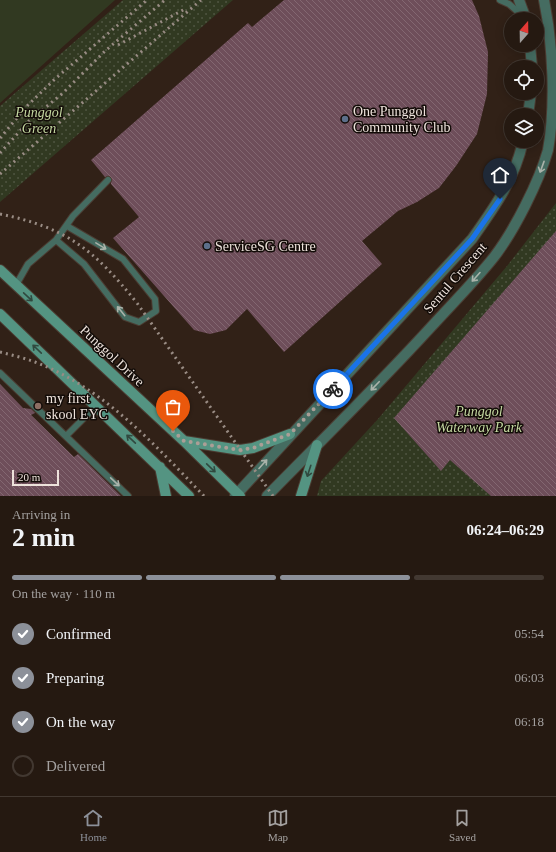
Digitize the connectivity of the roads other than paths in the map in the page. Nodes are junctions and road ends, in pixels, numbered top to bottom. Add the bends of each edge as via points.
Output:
1 (500, 0) edge
2 (519, 0) edge
3 (544, 0) edge
4 (518, 12) edge
5 (523, 12) edge
6 (521, 148) edge
7 (108, 180) dead end
8 (67, 226) junction
9 (56, 240) junction
10 (0, 270) edge
11 (16, 285) junction
12 (0, 314) edge
13 (0, 373) edge
14 (96, 406) junction
15 (290, 434) junction
16 (66, 436) junction
17 (184, 441) junction
18 (317, 445) junction
19 (160, 466) junction
20 (238, 495) edge
21 (128, 496) edge
22 (166, 496) edge
23 (189, 496) edge
24 (267, 496) edge
25 (301, 496) edge

1 - 4 lane
2 - 5 street
3 -> 18 street, Sentul Crescent via 552,43 555,113 548,150 534,188 494,257 403,358
6 - 15 street, Sentul Crescent via 500,199 472,239
7 - 8 lane via 73,216
8 - 9 lane
8 -> 9 lane via 123,259 155,300 156,311 139,322 126,316 84,264
9 - 11 lane via 28,264
10 - 11 street, Punggol Drive
11 -> 17 street, Punggol Drive
14 -> 12 street
13 - 16 lane
14 - 16 lane
19 -> 14 street
15 - 17 street via 253,448 240,450
20 -> 15 street, Sentul Crescent
16 -> 21 lane
17 -> 20 street, Punggol Drive
18 - 24 street, Sentul Crescent
18 -> 25 street
19 - 22 street
19 - 23 street

